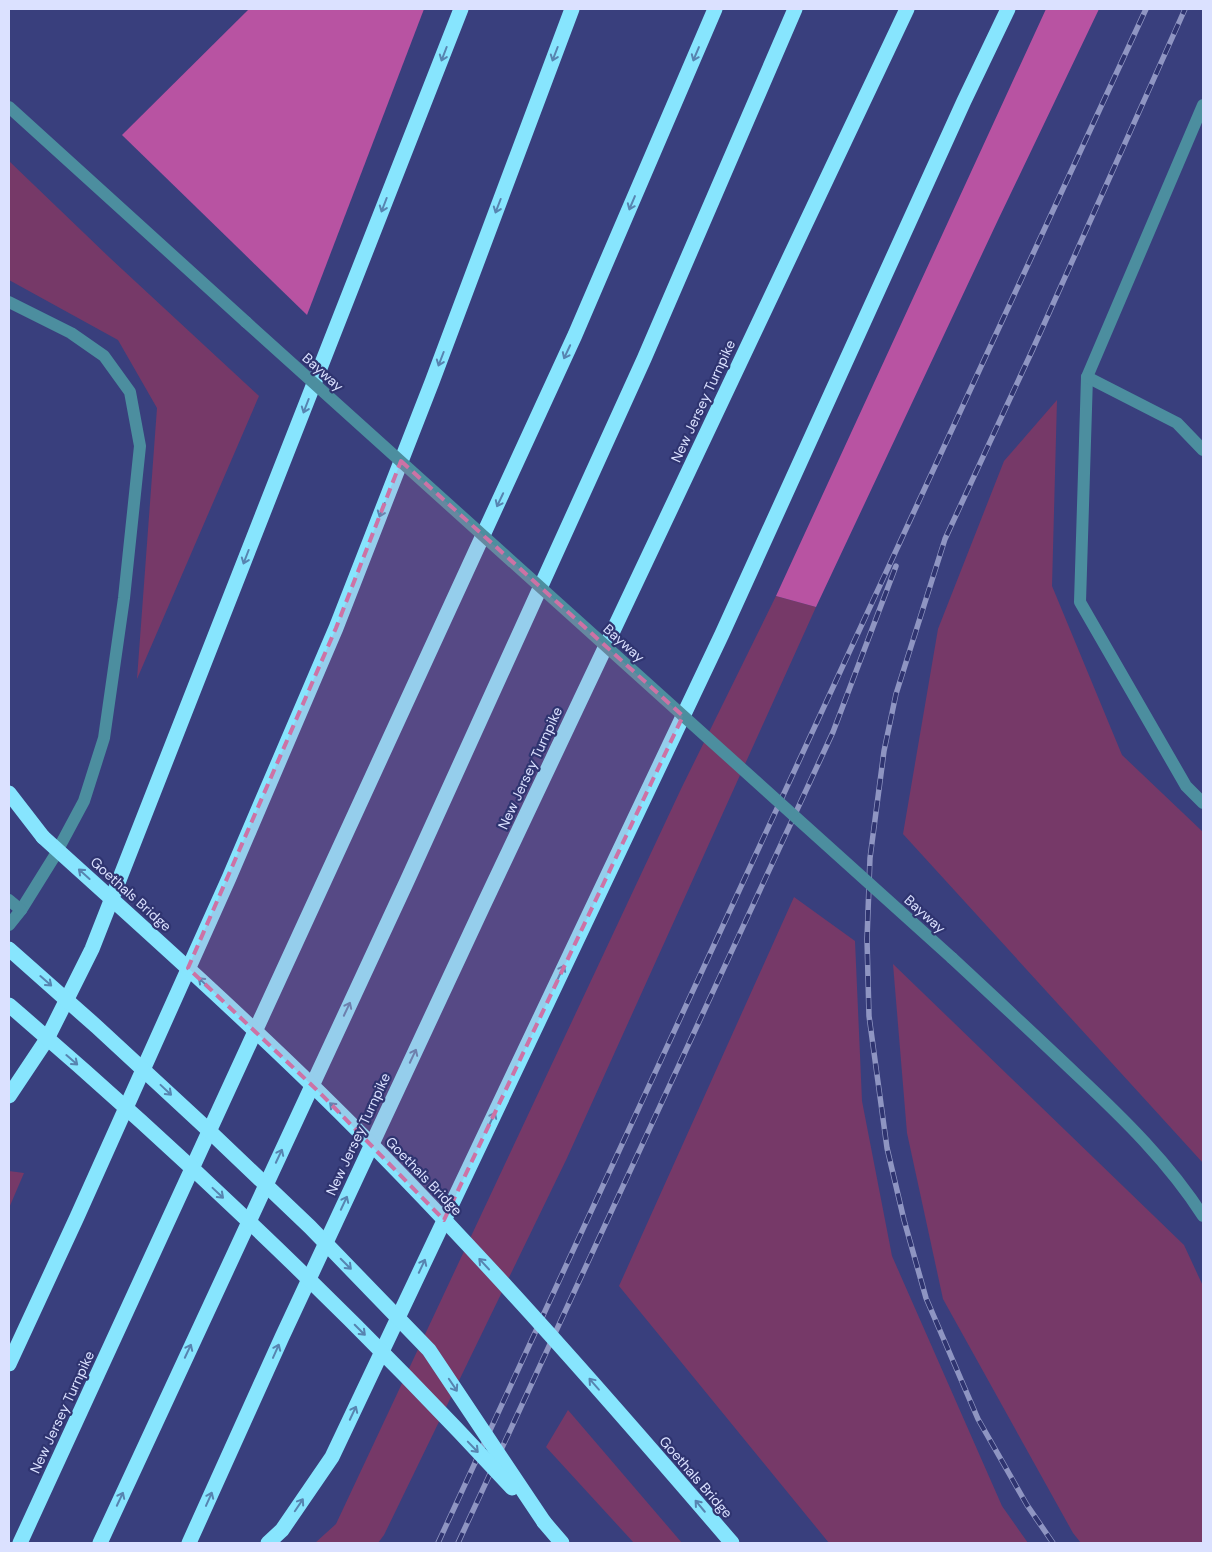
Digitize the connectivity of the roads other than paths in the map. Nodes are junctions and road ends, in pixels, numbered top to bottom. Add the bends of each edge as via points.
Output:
1 (461, 9) edge
2 (572, 9) edge
3 (715, 9) edge
4 (795, 9) edge
5 (907, 9) edge
6 (1008, 9) edge
7 (1203, 105) edge
8 (9, 107) edge
9 (9, 302) edge
10 (1086, 377) junction
11 (1203, 450) edge
12 (9, 793) edge
13 (9, 802) edge
14 (1203, 803) edge
15 (9, 811) edge
16 (43, 837) junction
17 (9, 900) edge
18 (20, 910) junction
19 (9, 925) edge
20 (9, 949) edge
21 (9, 1005) edge
22 (9, 1096) edge
23 (1203, 1216) edge
24 (9, 1364) edge
25 (544, 1522) junction
26 (20, 1543) edge
27 (100, 1543) edge
28 (189, 1543) edge
29 (268, 1543) edge
30 (562, 1543) edge
31 (732, 1543) edge

1 -> 22 highway via 92,949 47,1040
2 -> 24 highway via 336,628 228,878
3 -> 26 highway, New Jersey Turnpike via 575,335
27 -> 4 highway via 628,395
28 -> 5 highway, New Jersey Turnpike via 470,933
29 -> 6 highway via 282,1530 332,1457 722,634
7 - 10 street
8 - 23 street, Bayway, bridge via 952,958 1153,1150
9 - 18 street via 71,333 104,356 130,392 140,446 124,598 104,738 84,800 54,857
10 - 11 street via 1177,423
10 - 14 street via 1080,602 1186,786
12 - 16 highway
13 - 16 highway
15 - 16 highway
31 -> 16 highway, Goethals Bridge, bridge via 576,1364 379,1153 226,1003
17 - 18 street
18 - 19 street
20 -> 25 highway, bridge via 218,1138 429,1350
21 -> 25 highway, bridge via 286,1256
25 - 30 highway

